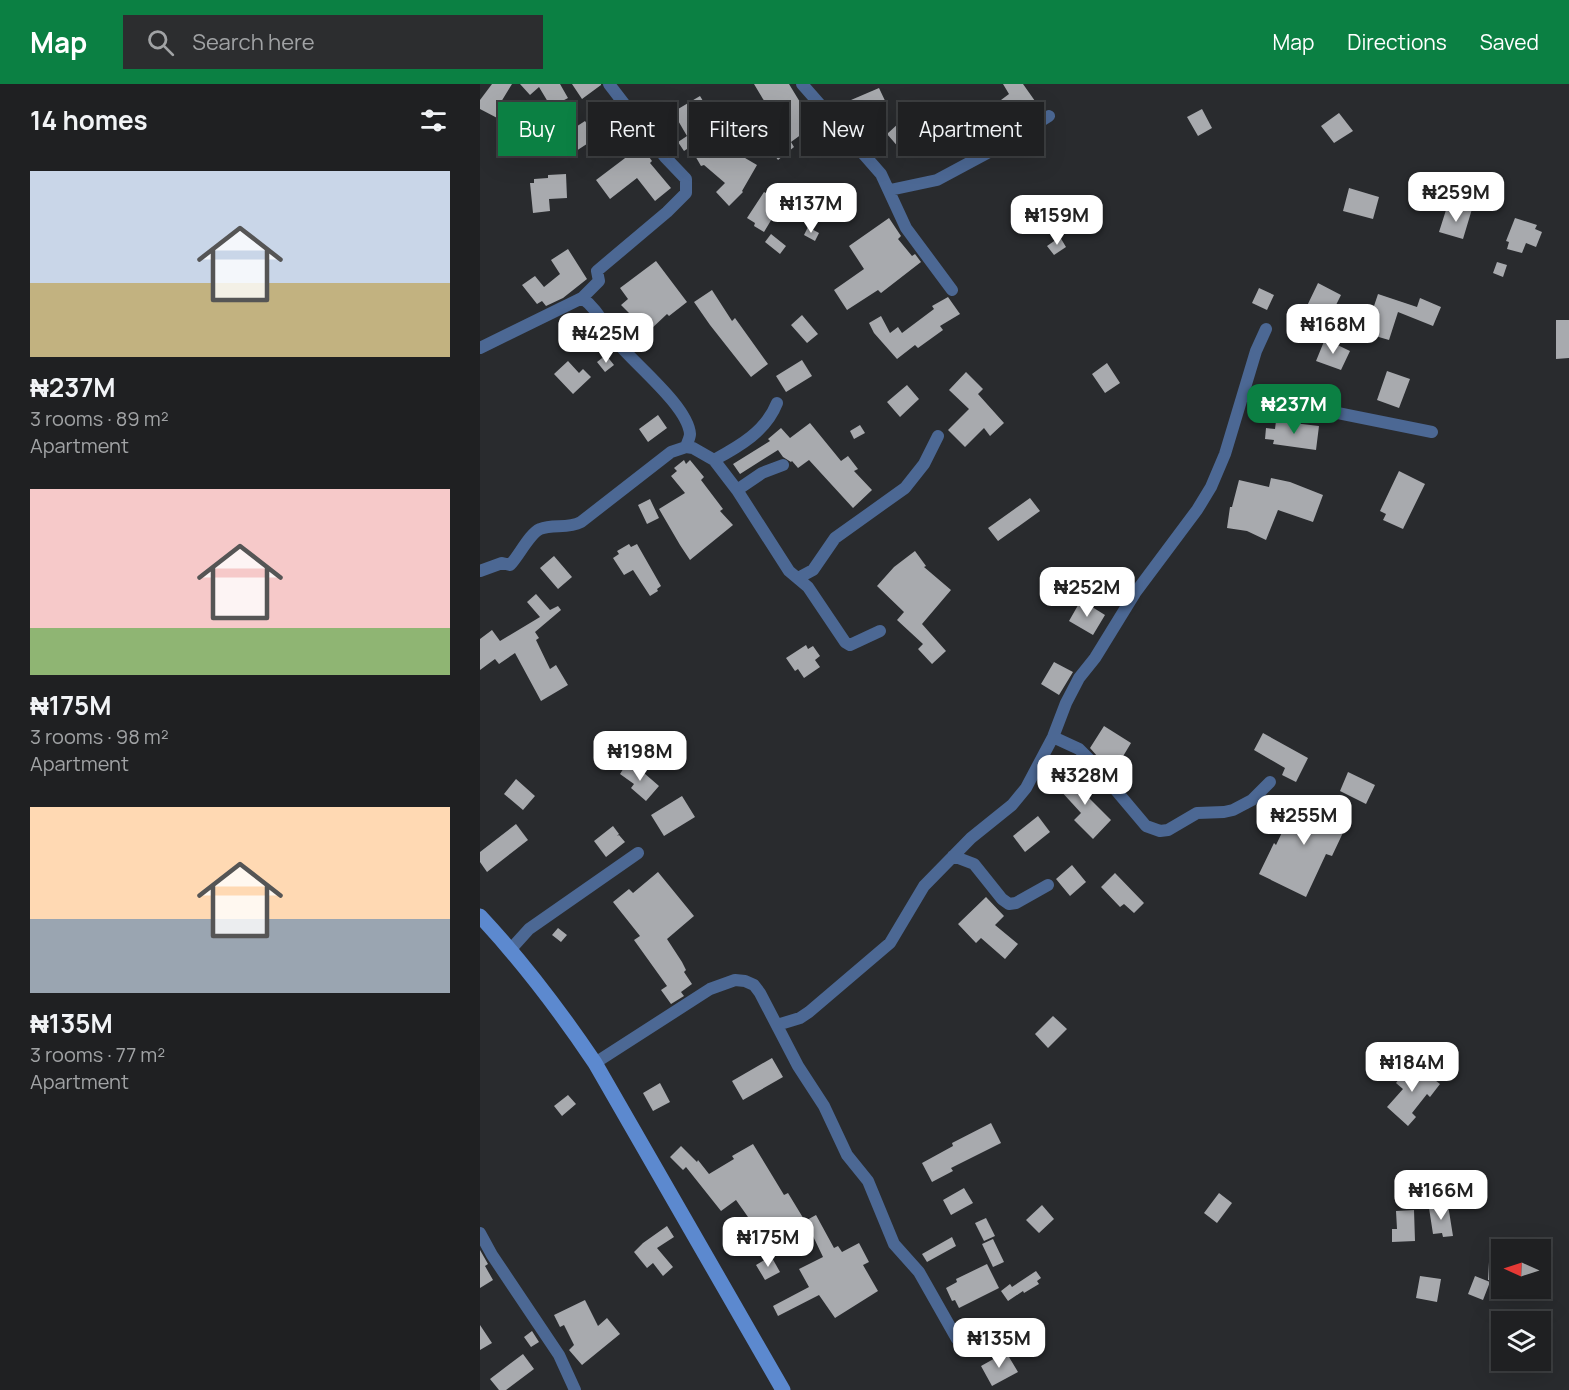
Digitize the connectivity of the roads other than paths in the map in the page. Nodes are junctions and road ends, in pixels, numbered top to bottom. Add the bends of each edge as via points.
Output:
1 (609, 84) edge
2 (802, 84) edge
3 (1048, 116) dead end
4 (890, 190) junction
5 (952, 290) dead end
6 (582, 298) junction
7 (1266, 329) dead end
8 (480, 348) edge
9 (1243, 394) junction
10 (777, 403) dead end
11 (1432, 432) dead end
12 (938, 436) dead end
13 (686, 447) junction
14 (714, 460) junction
15 (783, 465) dead end
16 (737, 490) junction
17 (480, 571) edge
18 (798, 578) junction
19 (880, 631) dead end
20 (1053, 737) junction
21 (1270, 782) dead end
22 (638, 853) dead end
23 (953, 856) junction
24 (1048, 885) dead end
25 (480, 916) edge
26 (511, 949) junction
27 (777, 1025) junction
28 (595, 1063) junction
29 (480, 1233) edge
30 (957, 1339) dead end
31 (575, 1390) edge
32 (783, 1390) edge

1 - 6 street via 686,179 687,186 681,200 597,271 599,281
2 - 4 street via 881,174
3 - 4 street via 937,180
4 - 5 street via 906,228
6 - 8 street
6 - 13 street via 593,306 616,342 652,376 681,415 690,435
7 - 9 street
9 - 11 street
9 - 20 street via 1211,487 1079,678
10 - 14 street via 758,432
12 - 18 street via 924,464 905,488 836,538 813,570
13 - 14 street
13 - 17 street via 670,452 581,522 539,529 510,566 502,563
14 - 16 street
15 - 16 street
16 - 18 street via 789,571
18 - 19 street via 845,642 855,644
20 - 21 street via 1079,750 1092,762 1153,830 1168,830 1197,813 1224,812 1242,806
20 - 23 street via 1019,797
22 - 26 street via 529,929
23 - 24 street via 974,864 1009,904
23 - 27 street via 924,886 890,943 809,1012
25 - 26 main road
26 - 28 main road via 561,1011
27 - 28 street via 754,985 735,980 710,989
27 - 30 street via 847,1155 868,1181 894,1244 920,1272
28 - 32 main road
29 - 31 street via 560,1355

